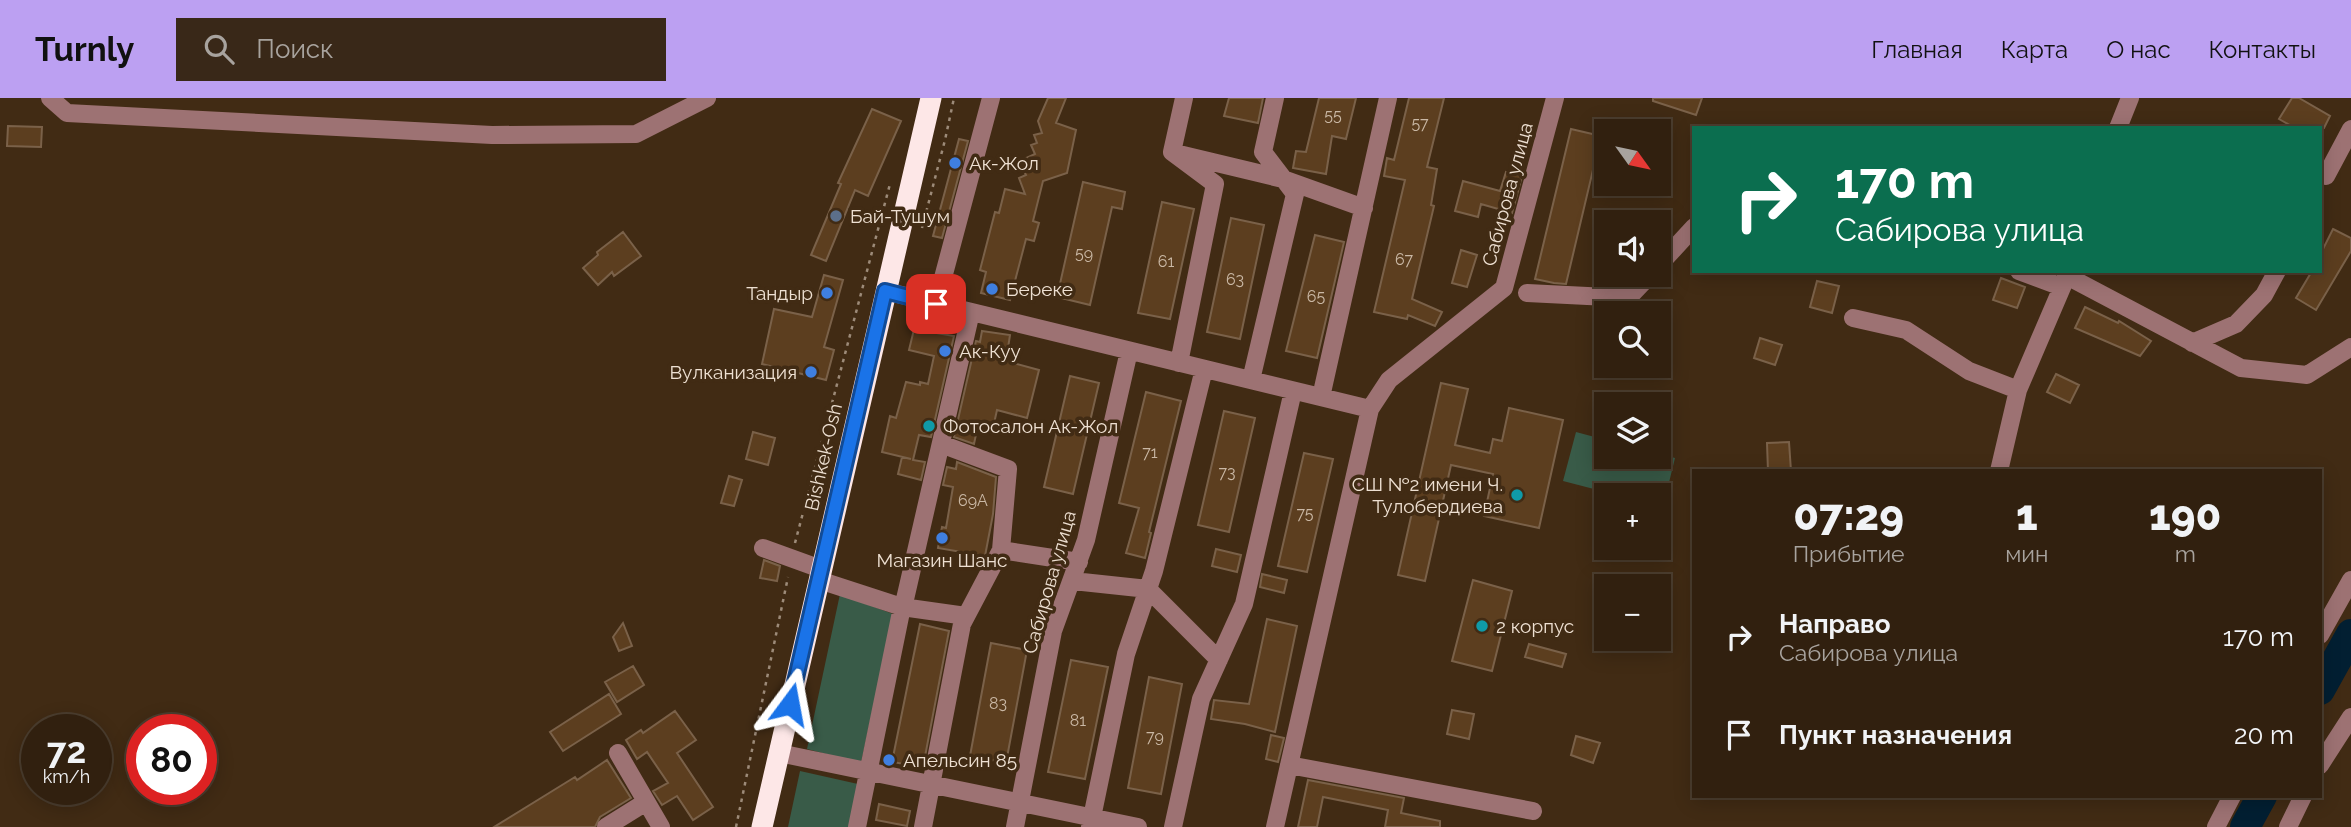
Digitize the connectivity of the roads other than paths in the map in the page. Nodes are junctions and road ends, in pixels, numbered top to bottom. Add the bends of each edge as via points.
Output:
1 (50, 98) edge
2 (707, 98) edge
3 (931, 98) edge
4 (991, 98) edge
5 (1184, 98) edge
6 (1275, 98) edge
7 (1388, 98) edge
8 (1555, 98) edge
9 (2130, 98) edge
10 (2119, 126) edge
11 (2351, 129) edge
12 (1172, 152) junction
13 (2326, 176) dead end
14 (1283, 179) junction
15 (1364, 208) junction
16 (1692, 229) edge
17 (1671, 252) edge
18 (2032, 273) edge
19 (2276, 273) edge
20 (2066, 278) edge
21 (1639, 287) edge
22 (885, 291) junction
23 (1527, 293) dead end
24 (936, 304) junction
25 (971, 312) junction
26 (1853, 318) dead end
27 (2192, 343) junction
28 (2351, 347) edge
29 (1129, 351) junction
30 (1179, 363) junction
31 (1204, 369) junction
32 (1251, 380) junction
33 (2018, 390) junction
34 (1293, 391) junction
35 (1321, 397) junction
36 (1370, 409) junction
37 (941, 444) junction
38 (1999, 469) edge
39 (763, 548) dead end
40 (1001, 550) junction
41 (1079, 562) junction
42 (820, 574) junction
43 (2351, 580) edge
44 (1073, 582) junction
45 (1148, 589) junction
46 (902, 607) junction
47 (966, 616) junction
48 (2322, 631) edge
49 (1219, 660) junction
50 (2351, 717) edge
51 (618, 753) dead end
52 (779, 753) junction
53 (2322, 762) edge
54 (1289, 765) junction
55 (868, 772) junction
56 (931, 784) junction
57 (2231, 798) edge
58 (2302, 798) edge
59 (646, 802) junction
60 (1020, 803) junction
61 (1533, 811) dead end
62 (1091, 822) edge
63 (606, 827) edge
64 (661, 827) edge
65 (762, 827) edge
66 (857, 827) edge
67 (923, 827) edge
68 (1015, 827) edge
69 (1138, 827) edge
70 (1173, 827) edge
71 (1275, 827) edge
72 (2216, 827) edge
73 (2288, 827) edge

1 - 2 street via 67,113 492,135 636,134
3 - 22 highway, Bishkek-Osh
4 - 24 street
5 - 12 street
6 - 14 street via 1263,152
7 - 15 street
8 - 36 street, Сабирова улица via 1504,288 1389,380
9 - 10 street
11 - 13 street
12 - 14 street
12 - 30 street via 1215,184
14 - 15 street
14 - 32 street via 1295,194
15 - 35 street
16 - 17 street
18 - 20 street
19 - 27 street via 2264,295 2236,324
20 - 27 street
20 - 33 street
21 - 23 street via 1628,298
22 - 24 street
22 - 42 highway, Bishkek-Osh
24 - 25 street
25 - 29 street
25 - 37 street
26 - 33 street via 1906,330 1969,372
27 - 28 street via 2241,369 2307,375
29 - 30 street
29 - 41 street, Сабирова улица
30 - 31 street
31 - 32 street
31 - 45 street
32 - 34 street
33 - 38 street
34 - 35 street
34 - 49 street via 1244,604
35 - 36 street
36 - 54 street, Сабирова улица
37 - 40 street via 1008,469
37 - 46 street
39 - 42 street
40 - 41 street
40 - 47 street
41 - 44 street, Сабирова улица
42 - 46 street
42 - 52 highway, Bishkek-Osh
43 - 48 street
44 - 45 street
44 - 60 street, Сабирова улица via 1053,631
45 - 49 street
45 - 62 street via 1126,654
46 - 47 street
46 - 55 street
47 - 56 street
49 - 70 street via 1202,699
50 - 53 street
51 - 59 street
52 - 55 street
52 - 65 highway, Bishkek-Osh
54 - 61 street
54 - 71 street, Сабирова улица
55 - 56 street
55 - 66 street
56 - 60 street
56 - 67 street
57 - 72 street
58 - 73 street
59 - 63 street
59 - 64 street
60 - 62 street
60 - 68 street, Сабирова улица
62 - 69 street

